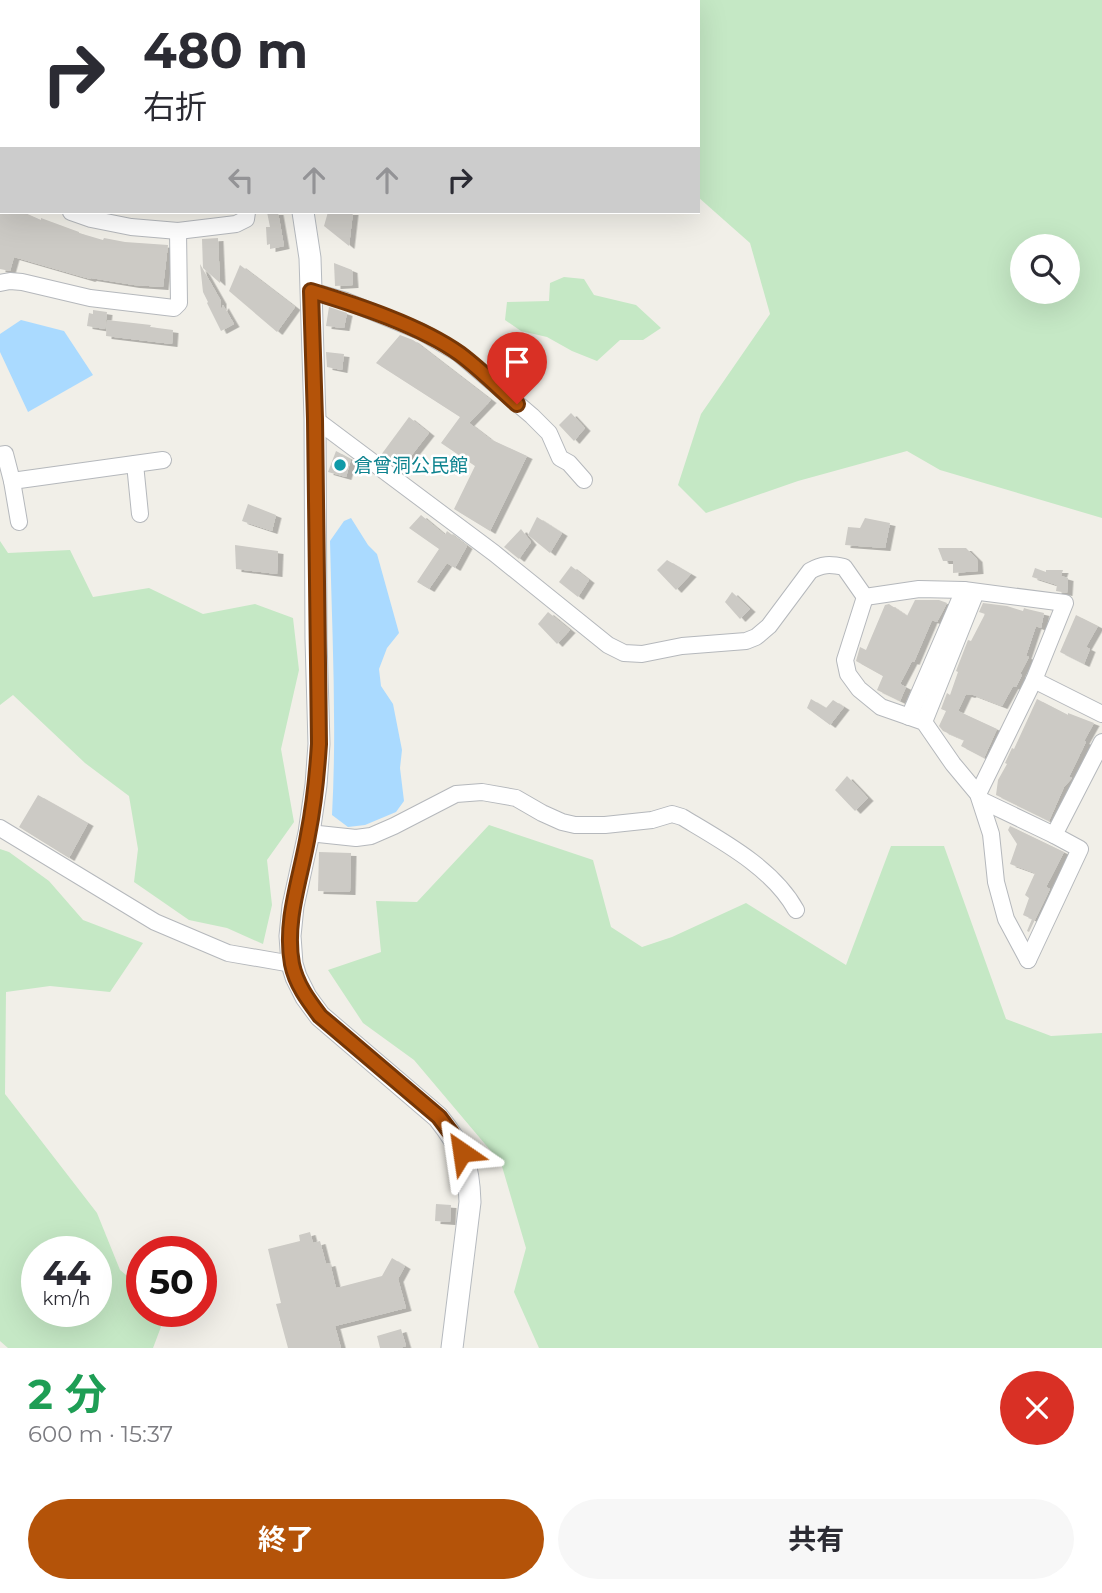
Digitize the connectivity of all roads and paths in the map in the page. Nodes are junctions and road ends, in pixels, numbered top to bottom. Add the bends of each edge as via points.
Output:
1 (77, 214) edge
2 (247, 214) edge
3 (303, 214) edge
4 (178, 231) junction
5 (0, 283) edge
6 (311, 291) junction
7 (315, 419) junction
8 (0, 455) edge
9 (163, 460) dead end
10 (135, 464) junction
11 (584, 480) dead end
12 (12, 481) junction
13 (140, 514) dead end
14 (19, 522) dead end
15 (970, 591) junction
16 (865, 597) junction
17 (1034, 680) junction
18 (1102, 714) edge
19 (917, 719) junction
20 (1102, 742) edge
21 (979, 797) junction
22 (0, 828) edge
23 (309, 834) junction
24 (1054, 835) junction
25 (796, 910) dead end
26 (292, 964) junction
27 (452, 1348) edge

1 - 4 street via 131,227
2 - 4 street via 236,224
3 - 6 main road
4 - 5 street via 179,303 174,308 90,298 22,282
6 - 7 main road
6 - 11 street via 422,332 458,353 549,433 560,458
7 - 16 street via 624,653 756,637 818,566 844,567
7 - 23 main road via 319,744
8 - 12 street via 5,454
9 - 10 street
10 - 12 street
10 - 13 street
12 - 14 street
15 - 16 street via 919,589
15 - 17 street via 1065,603
15 - 19 street
16 - 19 street via 845,660 848,674 859,690 881,707
17 - 18 street
17 - 21 street
19 - 21 street
20 - 24 street
21 - 24 street
21 - 24 street via 991,834 1006,919 1028,960 1080,849
22 - 26 street via 155,922 229,953
23 - 25 street via 371,836 456,794 482,792 516,798 575,825 652,820 673,814 751,862 772,879
23 - 26 main road via 293,906
26 - 27 main road via 306,998 320,1016 439,1117 462,1152 470,1202

